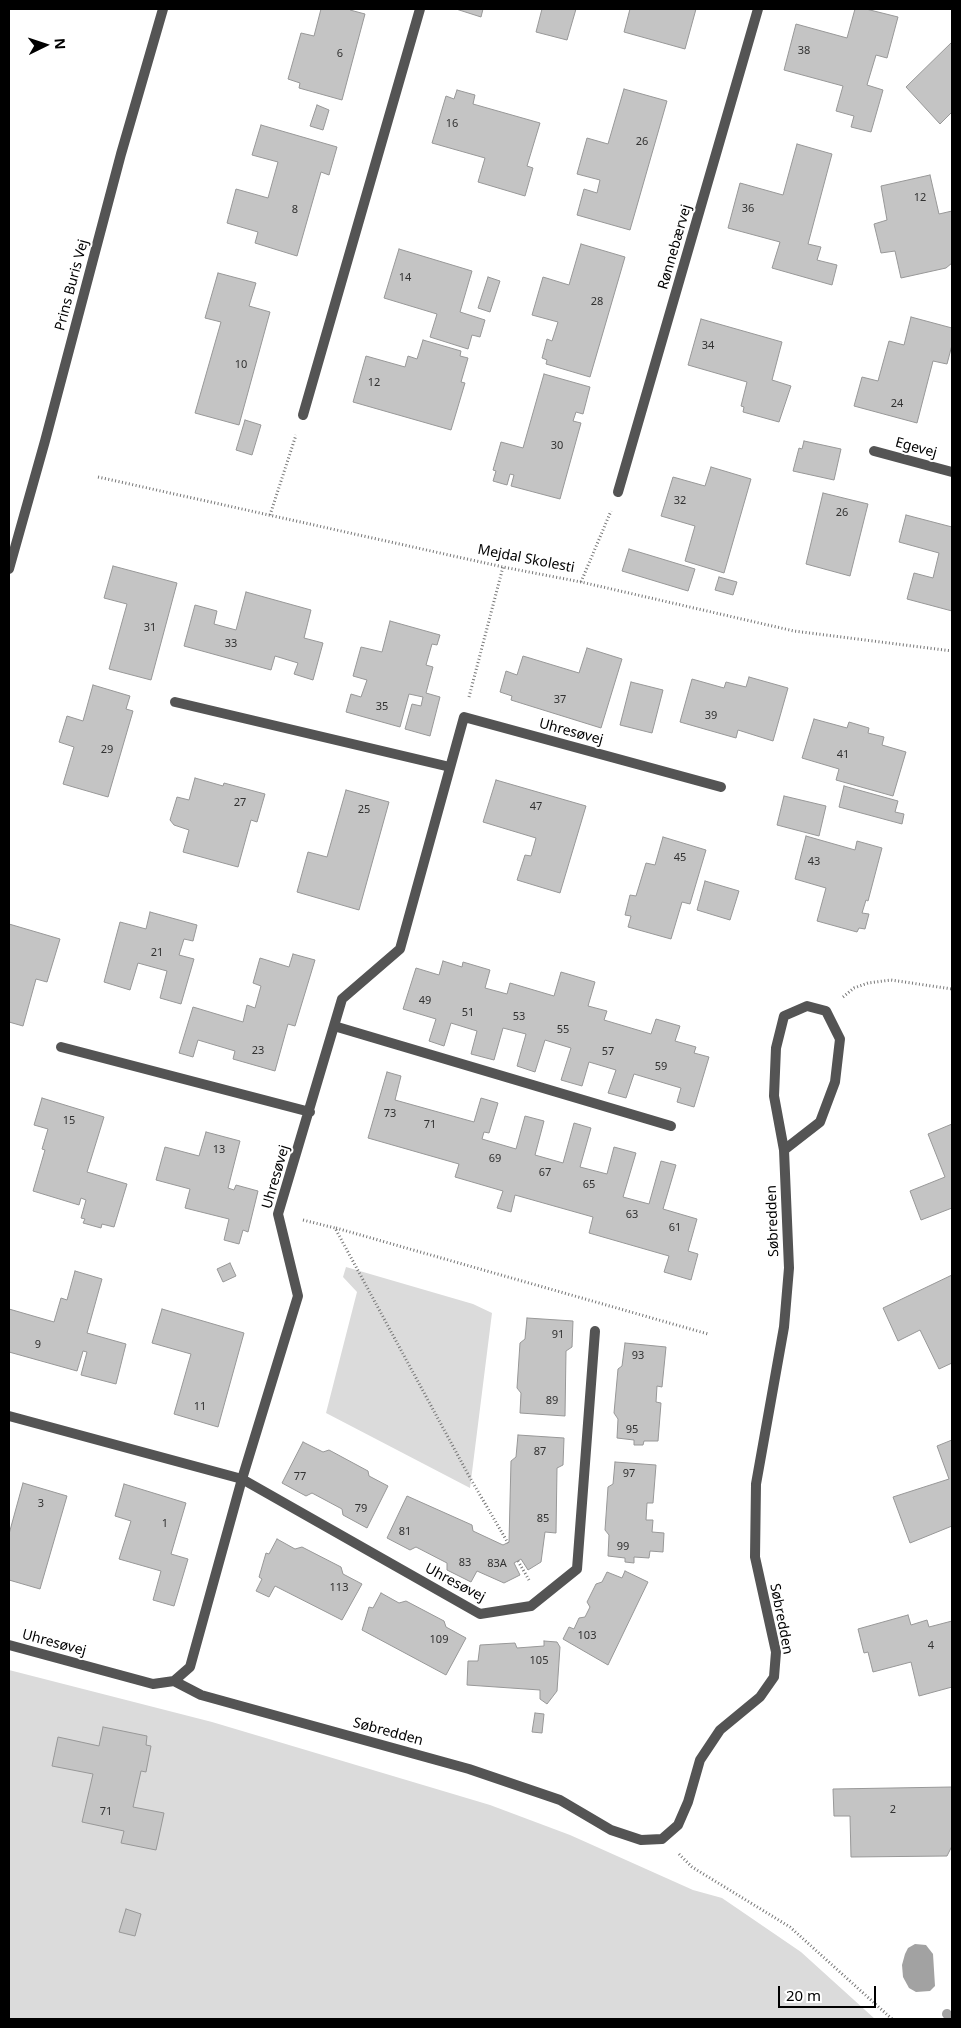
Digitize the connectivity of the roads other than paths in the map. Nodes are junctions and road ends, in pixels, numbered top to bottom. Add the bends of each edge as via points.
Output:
1 (163, 9) edge
2 (420, 9) edge
3 (758, 9) edge
4 (303, 416) road end
5 (874, 451) dead end
6 (952, 472) edge
7 (618, 492) road end
8 (9, 569) edge
9 (175, 702) dead end
10 (450, 767) junction
11 (721, 787) dead end
12 (334, 1026) junction
13 (61, 1047) dead end
14 (310, 1112) junction
15 (671, 1126) dead end
16 (784, 1150) junction
17 (595, 1330) dead end
18 (9, 1416) edge
19 (242, 1479) junction
20 (9, 1644) edge
21 (174, 1681) junction

1 - 8 street, Prins Buris Vej
2 - 4 street
3 - 7 street, Rønnebærvej
5 - 6 street, Egevej
9 - 10 street
10 - 11 street, Uhresøvej via 464,718
10 - 12 street, Uhresøvej via 400,949 342,999
12 - 14 street, Uhresøvej
12 - 15 street
13 - 14 street
14 - 19 street, Uhresøvej via 278,1214 298,1296
16 - 16 street, Søbredden via 774,1096 776,1048 784,1016 807,1006 826,1011 840,1039 835,1082 820,1122
16 - 21 street, Søbredden via 789,1268 784,1327 756,1484 755,1557 776,1652 774,1677 760,1697 720,1730 700,1760 678,1825 662,1838 641,1840 611,1830 560,1800 469,1769 201,1695
17 - 19 street, Uhresøvej via 577,1569 530,1606 480,1614
18 - 19 street, Uhresøvej
19 - 21 street, Uhresøvej via 190,1667
20 - 21 street, Uhresøvej via 153,1684

